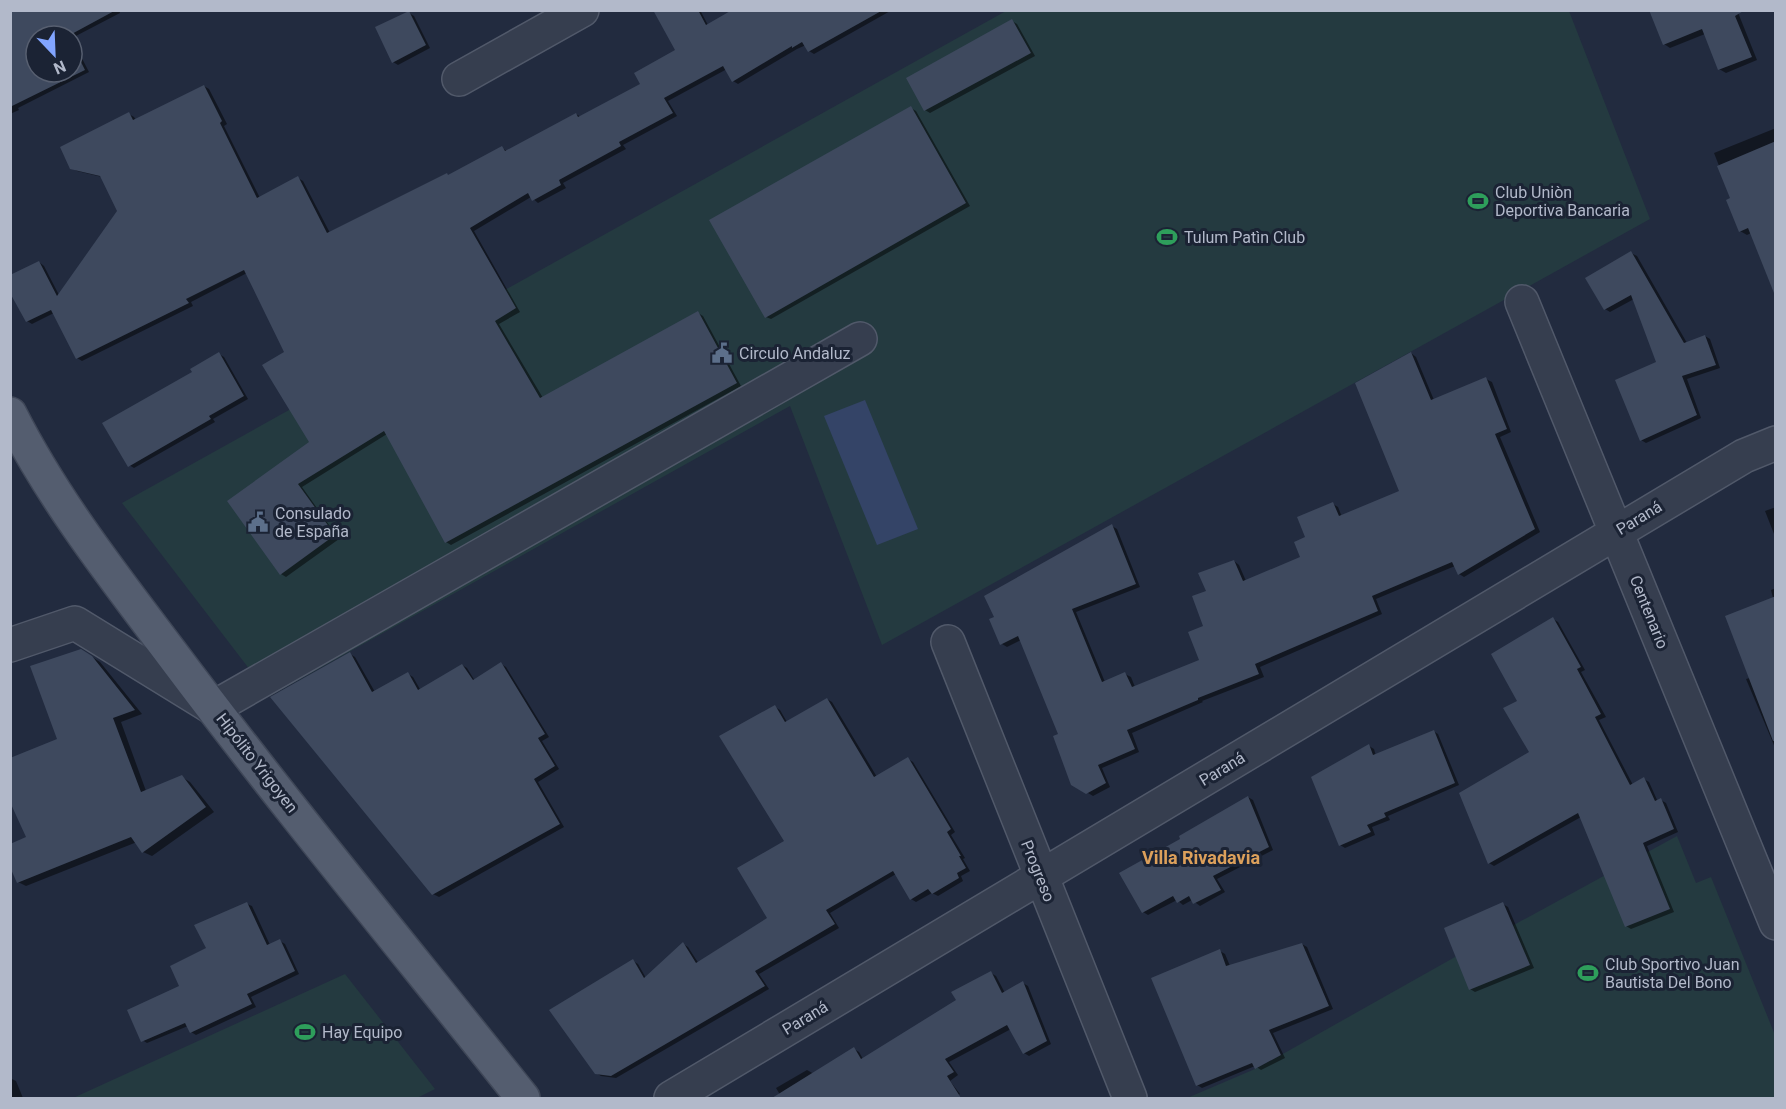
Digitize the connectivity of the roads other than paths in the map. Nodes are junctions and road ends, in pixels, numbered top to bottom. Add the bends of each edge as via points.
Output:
1 (582, 10) edge
2 (459, 79) dead end
3 (1522, 302) dead end
4 (860, 339) dead end
5 (10, 414) edge
6 (1776, 443) edge
7 (1616, 532) junction
8 (948, 642) dead end
9 (10, 645) edge
10 (213, 708) junction
11 (1041, 878) junction
12 (1776, 923) edge
13 (523, 1098) edge
14 (671, 1098) edge
15 (1130, 1098) edge

1 - 2 street
3 - 7 street, Centenario
4 - 10 street
5 - 10 main road, Hipólito Yrigoyen via 79,529
6 - 7 street, Paraná via 1744,456
7 - 11 street, Paraná
7 - 12 street, Centenario
8 - 11 street, Progreso
9 - 10 street via 75,623
10 - 13 main road, Hipólito Yrigoyen
11 - 14 street, Paraná
11 - 15 street, Progreso

